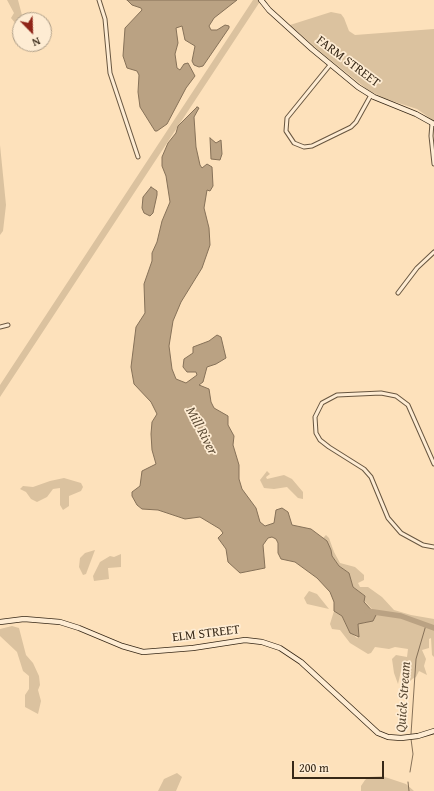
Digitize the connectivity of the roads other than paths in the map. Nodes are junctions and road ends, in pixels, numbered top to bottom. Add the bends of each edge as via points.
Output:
1 (99, 0) edge
2 (261, 0) edge
3 (330, 65) junction
4 (371, 95) junction
5 (433, 124) edge
6 (138, 157) dead end
7 (434, 164) edge
8 (434, 252) edge
9 (398, 293) dead end
10 (8, 325) dead end
11 (0, 327) edge
12 (434, 464) edge
13 (434, 547) edge
14 (0, 622) edge
15 (434, 731) edge

1 - 6 street via 105,19 110,74
2 - 3 main road, FARM STREET
3 - 4 main road, FARM STREET
3 - 4 street via 287,118 286,131 294,143 302,147 312,146 351,127
4 - 5 main road, FARM STREET
5 - 7 street via 431,136
8 - 9 street via 417,268
10 - 11 street
12 - 13 street via 408,405 396,396 381,393 337,395 322,403 315,417 316,433 320,440 364,468 371,477 388,518 401,533 423,545
14 - 15 main road, ELM STREET via 24,619 60,622 143,652 245,640 268,643 301,662 374,730 388,737 412,738

